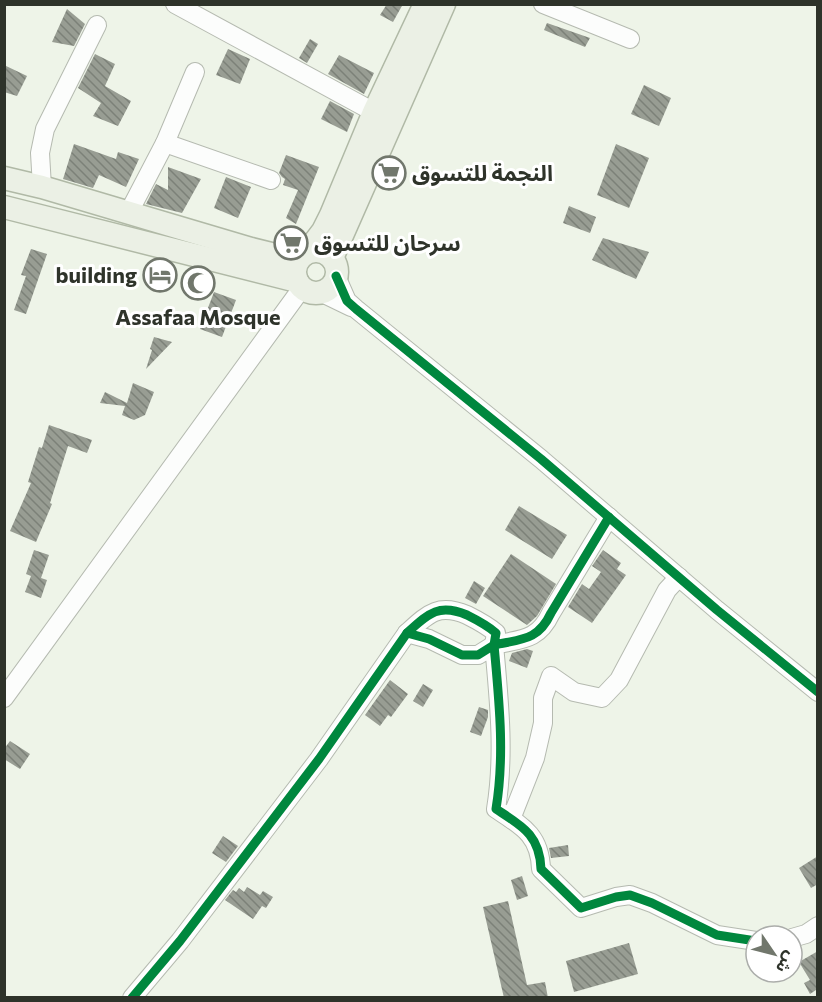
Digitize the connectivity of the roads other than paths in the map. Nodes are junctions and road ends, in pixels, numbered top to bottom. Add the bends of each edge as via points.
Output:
1 (175, 4) edge
2 (425, 4) edge
3 (444, 4) edge
4 (543, 4) edge
5 (97, 25) dead end
6 (630, 39) dead end
7 (195, 72) dead end
8 (374, 112) junction
9 (165, 143) junction
10 (4, 178) edge
11 (271, 180) dead end
12 (42, 187) junction
13 (4, 207) edge
14 (129, 212) junction
15 (303, 255) junction
16 (317, 279) junction
17 (609, 517) junction
18 (679, 577) junction
19 (407, 633) junction
20 (494, 645) junction
21 (818, 692) edge
22 (4, 698) edge
23 (511, 819) junction
24 (818, 926) edge
25 (804, 935) edge
26 (744, 939) edge
27 (132, 998) edge

1 - 8 street
2 - 8 main road
3 - 16 main road
4 - 6 street
5 - 12 street via 45,129 40,153
7 - 9 street
8 - 15 main road via 331,215
9 - 11 street
9 - 14 street
10 - 12 main road
12 - 14 main road
13 - 16 main road
14 - 15 main road via 275,255
15 - 16 main road via 295,270
15 - 16 main road via 316,250 325,253
16 - 17 street
16 - 22 street
17 - 18 street
17 - 20 street via 545,626 531,636
18 - 21 street
18 - 23 street via 667,590 619,680 602,698 573,692 551,676 543,698 543,723 535,758
19 - 20 street via 462,655 478,655
19 - 20 street via 425,617 455,609 496,633
19 - 27 street via 319,759
20 - 23 street via 502,732 496,809
23 - 26 street via 532,837 541,854 541,868 581,908 630,895 717,935
24 - 25 street

